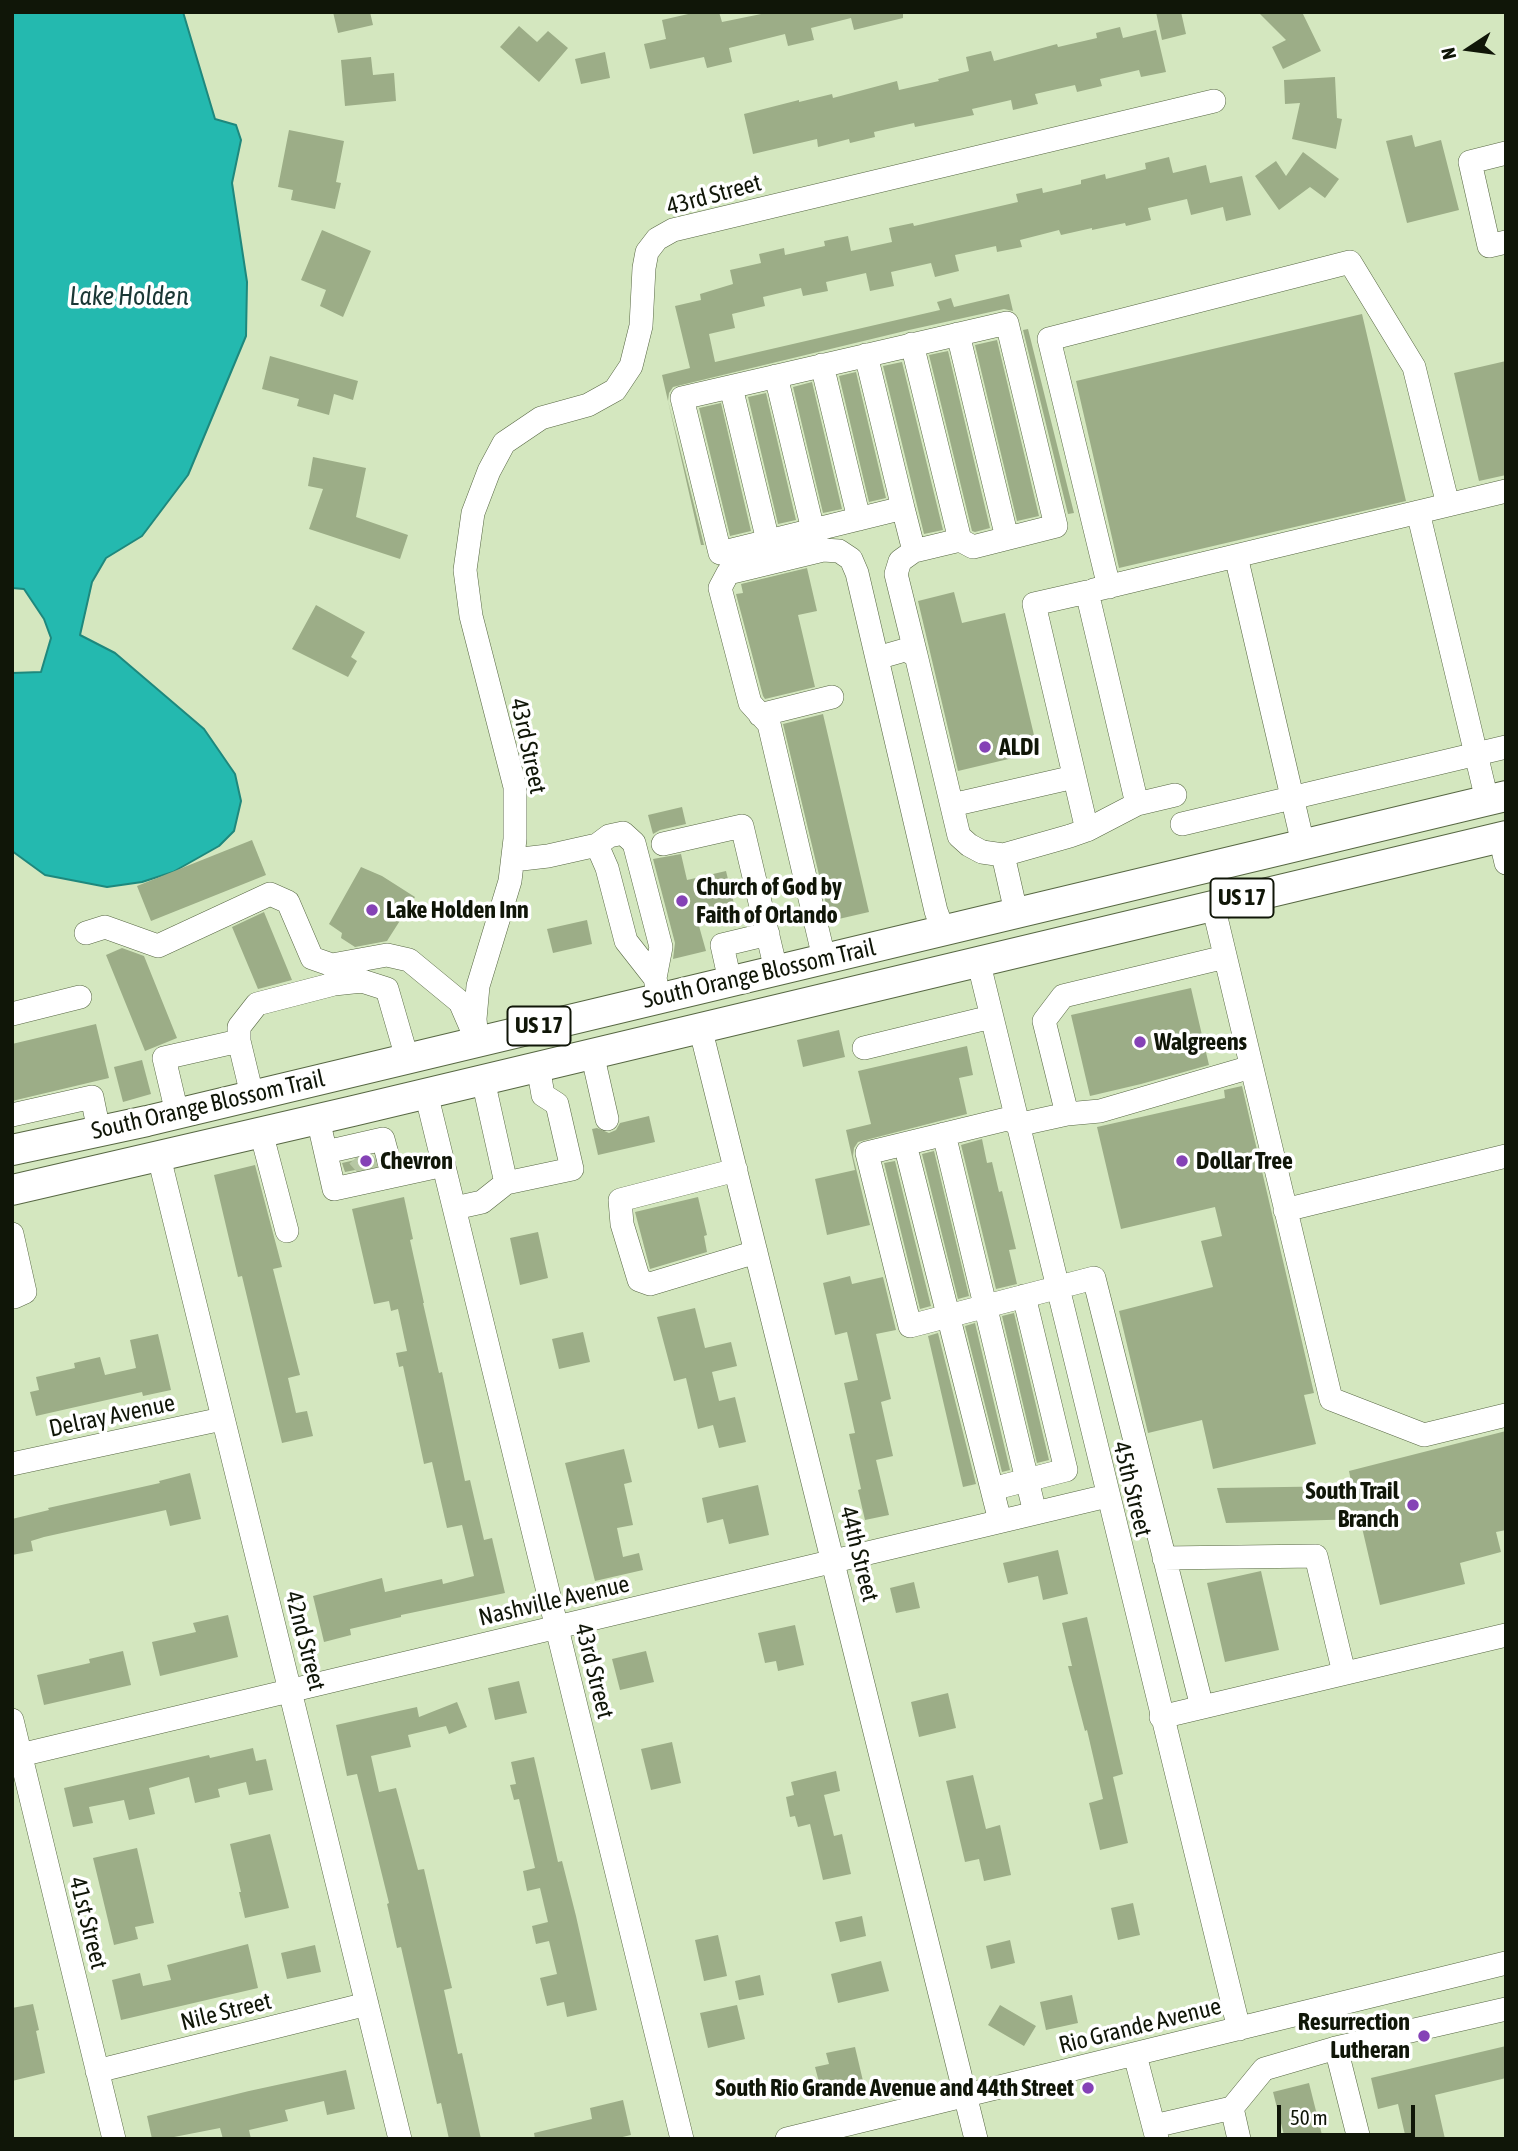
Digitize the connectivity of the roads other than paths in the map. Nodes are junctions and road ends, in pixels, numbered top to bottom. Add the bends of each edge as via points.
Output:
1 (1213, 101) dead end
2 (1506, 153) edge
3 (1506, 242) edge
4 (958, 334) junction
5 (912, 344) junction
6 (866, 355) junction
7 (822, 365) junction
8 (776, 376) junction
9 (730, 387) junction
10 (1506, 491) edge
11 (1448, 505) junction
12 (903, 508) junction
13 (1418, 512) junction
14 (859, 519) junction
15 (813, 530) junction
16 (1007, 538) junction
17 (960, 540) junction
18 (768, 541) junction
19 (914, 551) junction
20 (1236, 556) junction
21 (1098, 589) junction
22 (916, 655) junction
23 (877, 658) junction
24 (832, 697) dead end
25 (760, 715) junction
26 (1506, 747) edge
27 (1475, 754) junction
28 (1074, 777) junction
29 (1175, 795) dead end
30 (1292, 798) junction
31 (1497, 798) edge
32 (1137, 804) junction
33 (952, 805) junction
34 (1182, 824) dead end
35 (1087, 830) junction
36 (663, 844) dead end
37 (1303, 844) junction
38 (597, 845) junction
39 (1504, 845) edge
40 (1003, 856) junction
41 (513, 860) junction
42 (1077, 898) junction
43 (1213, 905) junction
44 (1016, 912) junction
45 (943, 930) junction
46 (86, 933) dead end
47 (768, 934) junction
48 (1225, 957) junction
49 (824, 958) junction
50 (978, 960) junction
51 (776, 970) junction
52 (730, 981) junction
53 (886, 982) junction
54 (657, 988) junction
55 (80, 997) dead end
56 (12, 1014) edge
57 (991, 1017) junction
58 (700, 1027) junction
59 (239, 1041) junction
60 (477, 1041) junction
61 (864, 1048) dead end
62 (592, 1053) junction
63 (407, 1058) junction
64 (538, 1066) junction
65 (1251, 1068) junction
66 (483, 1080) junction
67 (426, 1093) junction
68 (252, 1095) junction
69 (177, 1113) junction
70 (1067, 1114) junction
71 (12, 1115) edge
72 (317, 1119) junction
73 (607, 1119) dead end
74 (1016, 1121) junction
75 (99, 1131) junction
76 (261, 1132) junction
77 (944, 1134) junction
78 (905, 1144) junction
79 (12, 1150) edge
80 (326, 1152) junction
81 (1506, 1156) edge
82 (159, 1157) junction
83 (444, 1165) junction
84 (370, 1166) junction
85 (736, 1170) junction
86 (506, 1183) junction
87 (12, 1190) edge
88 (454, 1208) junction
89 (1284, 1210) junction
90 (288, 1231) dead end
91 (13, 1243) edge
92 (756, 1252) junction
93 (1056, 1287) junction
94 (1024, 1296) junction
95 (17, 1301) edge
96 (985, 1306) junction
97 (948, 1316) junction
98 (1506, 1415) edge
99 (222, 1419) junction
100 (12, 1464) edge
101 (1027, 1480) junction
102 (992, 1489) junction
103 (1107, 1496) junction
104 (1035, 1513) junction
105 (1000, 1521) junction
106 (1164, 1558) junction
107 (834, 1560) junction
108 (556, 1627) junction
109 (1506, 1635) edge
110 (1344, 1673) junction
111 (290, 1689) junction
112 (1202, 1707) junction
113 (1161, 1717) junction
114 (12, 1720) edge
115 (16, 1756) edge
116 (1506, 1963) edge
117 (367, 2004) junction
118 (1506, 2009) edge
119 (1239, 2029) junction
120 (1336, 2048) junction
121 (1135, 2054) junction
122 (97, 2071) junction
123 (965, 2095) junction
124 (1232, 2108) junction
125 (1156, 2132) edge
126 (114, 2139) edge
127 (400, 2139) edge
128 (682, 2139) edge
129 (787, 2139) edge
130 (976, 2139) edge
131 (1239, 2139) edge
132 (1359, 2139) edge

1 - 41 street, 43rd Street via 673,230 657,239 646,260 641,326 631,366 615,390 589,405 541,418 505,443 473,513 465,569 471,616 515,787
2 - 3 street via 1469,162 1489,246
4 - 5 street
4 - 16 street
4 - 16 street via 1007,323 1056,526
5 - 6 street
5 - 17 street
6 - 7 street
6 - 12 street
7 - 8 street
7 - 14 street
8 - 9 street
8 - 15 street
9 - 18 street
9 - 18 street via 682,398 720,553
10 - 11 street
11 - 13 street
11 - 21 street via 1414,367 1350,262 1049,339
12 - 14 street
12 - 19 street
13 - 20 street
13 - 27 street
14 - 15 street
15 - 18 street
16 - 17 street via 973,547
17 - 19 street
19 - 22 street via 900,561 896,574
20 - 21 street
20 - 30 street
21 - 28 street via 1034,604
21 - 32 street
22 - 23 street via 905,650
22 - 33 street
23 - 25 street via 858,573 851,559 839,551 823,550 727,573 720,588 750,703
23 - 45 street
24 - 25 street
25 - 49 street via 769,724
26 - 27 street
27 - 30 street
27 - 31 street
28 - 33 street
28 - 35 street
29 - 32 street
30 - 34 street
30 - 37 street
31 - 37 main road, South Orange Blossom Trail / US 17
32 - 35 street
33 - 40 street via 960,836 982,852
35 - 40 street
36 - 47 street via 743,826
37 - 42 main road, South Orange Blossom Trail / US 17
38 - 41 street
38 - 54 street via 626,941
38 - 54 street via 623,832 634,843 661,947
39 - 43 main road, South Orange Blossom Trail / US 17
40 - 44 street
41 - 60 street, 43rd Street via 478,986
42 - 44 main road, South Orange Blossom Trail / US 17
42 - 50 main road via 1003,937
43 - 48 street
43 - 50 main road, South Orange Blossom Trail / US 17
44 - 45 main road, South Orange Blossom Trail / US 17
45 - 49 main road, South Orange Blossom Trail / US 17
45 - 53 main road via 936,950 920,966
46 - 60 street via 105,927 158,946 270,894 288,902 313,958 332,965 387,955 409,960 454,997
47 - 51 street
47 - 52 street via 722,945
48 - 65 street
48 - 70 street via 1063,996 1044,1021
49 - 51 main road, South Orange Blossom Trail / US 17
50 - 53 main road, South Orange Blossom Trail / US 17
50 - 57 street, 45th Street
51 - 52 main road, South Orange Blossom Trail / US 17
52 - 54 main road, South Orange Blossom Trail / US 17
53 - 58 main road, South Orange Blossom Trail / US 17
54 - 60 main road, South Orange Blossom Trail / US 17
55 - 56 street
57 - 61 street
57 - 74 street, 45th Street
58 - 62 main road, South Orange Blossom Trail / US 17
58 - 85 street, 44th Street
59 - 63 street via 239,1027 257,1004 362,981 387,989
59 - 68 street
59 - 69 street via 164,1058
60 - 63 main road, South Orange Blossom Trail / US 17
62 - 64 main road, South Orange Blossom Trail / US 17
62 - 73 street
63 - 68 main road, South Orange Blossom Trail / US 17
64 - 66 main road, South Orange Blossom Trail / US 17
64 - 86 street via 552,1121 572,1169
65 - 70 street via 1100,1111
65 - 89 street
66 - 67 main road, South Orange Blossom Trail / US 17
66 - 86 street
67 - 72 main road, South Orange Blossom Trail / US 17
67 - 83 street, 43rd Street
68 - 69 main road, South Orange Blossom Trail / US 17
69 - 75 main road, South Orange Blossom Trail / US 17
70 - 74 street
71 - 75 street via 92,1097
72 - 76 main road, South Orange Blossom Trail / US 17
72 - 80 street
74 - 77 street
74 - 93 street, 45th Street
75 - 79 main road, South Orange Blossom Trail / US 17
76 - 82 main road, South Orange Blossom Trail / US 17
76 - 90 street
77 - 78 street
77 - 96 street
78 - 97 street
78 - 97 street via 867,1153 910,1326
80 - 84 street
80 - 84 street via 334,1189
81 - 89 street
82 - 87 main road, South Orange Blossom Trail / US 17
82 - 99 street, 42nd Street
83 - 84 street
83 - 88 street, 43rd Street
85 - 92 street, 44th Street
85 - 92 street via 620,1200 622,1224 639,1280 650,1284
86 - 88 street via 482,1202
88 - 108 street, 43rd Street
89 - 98 street via 1331,1399 1424,1435
91 - 95 street
92 - 107 street, 44th Street
93 - 94 street
93 - 103 street, 45th Street
93 - 106 street via 1094,1278
94 - 96 street
94 - 101 street via 1066,1470
96 - 97 street
96 - 101 street
97 - 102 street
99 - 100 street, Delray Avenue
99 - 111 street, 42nd Street
101 - 102 street
101 - 104 street
102 - 105 street
103 - 104 street, Nashville Avenue
103 - 113 street, 45th Street
104 - 105 street, Nashville Avenue
105 - 107 street, Nashville Avenue
106 - 110 street via 1316,1556
106 - 112 street
107 - 108 street, Nashville Avenue
107 - 123 street, 44th Street
108 - 111 street, Nashville Avenue
108 - 128 street, 43rd Street
109 - 110 street
110 - 112 street
111 - 115 street, Nashville Avenue
111 - 117 street, 42nd Street
112 - 113 street
113 - 119 street, 45th Street
114 - 115 street, 41st Street
115 - 122 street, 41st Street
116 - 119 street, Rio Grande Avenue
117 - 122 street, Nile Street
117 - 127 street, 42nd Street
118 - 120 street
119 - 121 street, Rio Grande Avenue
120 - 124 street via 1264,2069
120 - 132 street
121 - 123 street, Rio Grande Avenue
121 - 125 street
122 - 126 street, 41st Street
123 - 129 street, Rio Grande Avenue
123 - 130 street, 44th Street
124 - 125 street
124 - 131 street

